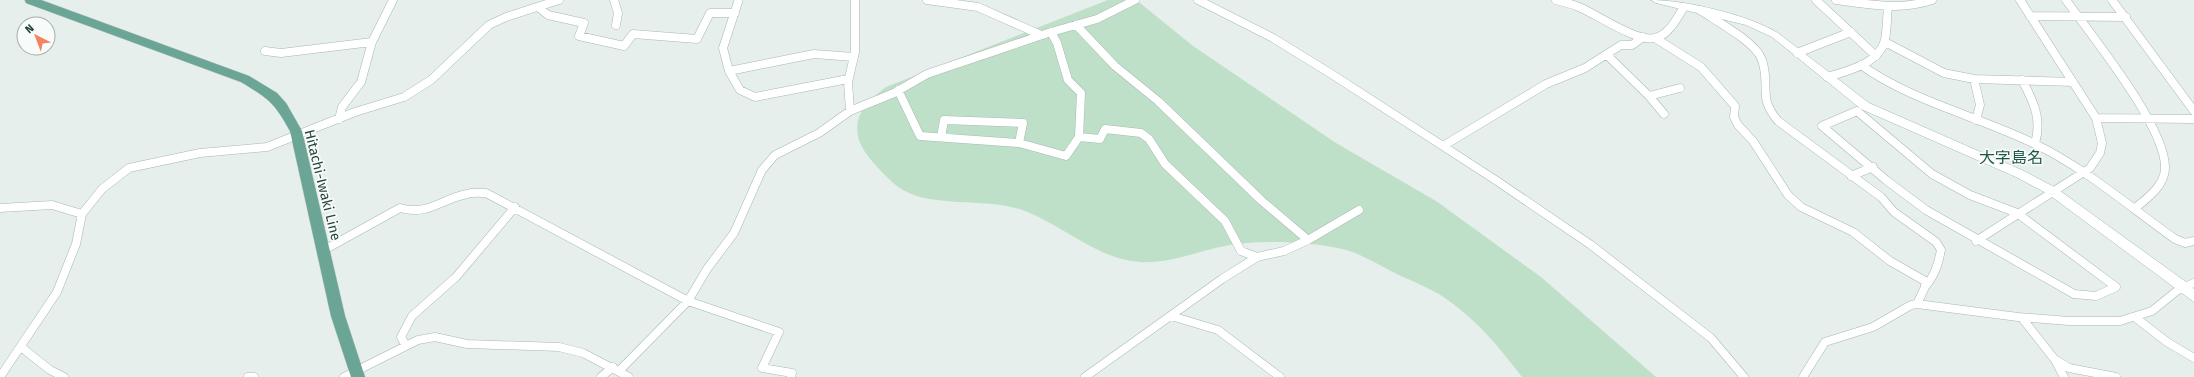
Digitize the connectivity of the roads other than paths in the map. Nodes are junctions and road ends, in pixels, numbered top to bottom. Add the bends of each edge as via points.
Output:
1 (30, 0) edge
2 (393, 0) edge
3 (559, 0) edge
4 (614, 0) edge
5 (855, 0) edge
6 (927, 0) edge
7 (1136, 0) edge
8 (1198, 0) edge
9 (1556, 0) edge
10 (1656, 0) edge
11 (1816, 0) edge
12 (1836, 0) edge
13 (1932, 0) edge
14 (2020, 0) edge
15 (2066, 0) edge
16 (2112, 0) edge
17 (738, 2) dead end
18 (1686, 4) edge
19 (1888, 6) junction
20 (538, 7) junction
21 (1700, 10) junction
22 (735, 13) junction
23 (2030, 16) junction
24 (2077, 16) junction
25 (2126, 17) junction
26 (616, 24) dead end
27 (1076, 25) junction
28 (1051, 32) junction
29 (1851, 32) junction
30 (1041, 35) junction
31 (1643, 37) junction
32 (1655, 38) junction
33 (372, 42) junction
34 (1885, 42) junction
35 (265, 51) dead end
36 (1797, 53) junction
37 (1607, 55) junction
38 (1876, 56) junction
39 (854, 57) junction
40 (1861, 65) junction
41 (729, 71) junction
42 (1827, 77) junction
43 (848, 79) junction
44 (1974, 79) junction
45 (2022, 80) junction
46 (2073, 82) junction
47 (1680, 88) dead end
48 (898, 90) junction
49 (1649, 96) junction
50 (850, 111) junction
51 (2194, 111) edge
52 (1664, 114) dead end
53 (2148, 117) junction
54 (2096, 118) junction
55 (339, 119) junction
56 (2194, 119) edge
57 (1976, 120) junction
58 (297, 136) junction
59 (941, 137) junction
60 (1079, 137) junction
61 (1019, 143) junction
62 (2035, 144) junction
63 (1443, 146) junction
64 (1872, 167) junction
65 (2083, 174) junction
66 (1851, 176) junction
67 (2052, 190) junction
68 (515, 207) junction
69 (0, 208) edge
70 (2134, 209) junction
71 (1359, 210) dead end
72 (2017, 213) junction
73 (82, 214) junction
74 (1308, 240) junction
75 (1976, 241) junction
76 (2194, 241) edge
77 (324, 250) junction
78 (1257, 257) junction
79 (2194, 283) edge
80 (2182, 285) junction
81 (1925, 286) junction
82 (2194, 297) edge
83 (688, 301) junction
84 (1917, 304) junction
85 (1171, 316) junction
86 (2022, 318) junction
87 (2136, 318) junction
88 (406, 346) junction
89 (21, 347) junction
90 (2194, 358) edge
91 (2055, 360) junction
92 (616, 369) junction
93 (357, 374) edge
94 (0, 377) edge
95 (64, 377) edge
96 (248, 377) edge
97 (254, 377) edge
98 (344, 377) edge
99 (601, 377) edge
100 (630, 377) edge
101 (791, 377) edge
102 (1085, 377) edge
103 (1280, 377) edge
104 (1744, 377) edge
105 (1802, 377) edge
106 (2064, 377) edge
107 (2116, 377) edge

1 - 58 main road, Hitachi-Iwaki Line via 245,79 264,89 282,106
2 - 33 street
3 - 20 street
4 - 26 street via 618,13
5 - 39 street
6 - 30 street via 978,7
7 - 27 street via 1104,16
8 - 63 street via 1273,38
9 - 31 street via 1578,6
10 - 18 street
11 - 29 street
12 - 19 street
13 - 19 street via 1926,3
14 - 23 street
15 - 24 street
16 - 25 street
17 - 22 street
18 - 21 street
18 - 32 street via 1670,27
19 - 34 street
20 - 22 street via 548,14 584,23 579,36 624,46 633,34 697,39 710,13
20 - 55 street via 489,25 431,80 410,95
21 - 36 street via 1763,28
21 - 66 street via 1751,45 1762,59 1767,85 1764,95 1769,110 1778,121
22 - 41 street via 723,48
23 - 24 street
23 - 46 street
24 - 25 street
24 - 53 street
25 - 51 street
27 - 28 street
27 - 74 street via 1115,66 1158,102 1262,201
28 - 30 street
28 - 60 street via 1057,38 1068,80 1081,94
29 - 36 street
29 - 38 street
30 - 48 street via 927,74
31 - 32 street
31 - 37 street via 1632,45 1621,45
32 - 81 street via 1701,67 1735,106 1734,116 1738,125 1753,140 1788,195 1801,207 1853,232 1890,261 1925,281
33 - 35 street via 281,53
33 - 55 street via 361,82 342,107
34 - 38 street
34 - 44 street via 1944,73
36 - 42 street
37 - 49 street
37 - 63 street via 1585,68 1546,84
38 - 40 street
39 - 41 street via 814,54
39 - 43 street
40 - 42 street
40 - 57 street via 1895,86
41 - 43 street via 740,90 755,97
42 - 67 street via 1873,110
43 - 50 street
44 - 45 street
44 - 57 street via 1980,105
45 - 46 street
45 - 62 street via 2038,110 2039,126
46 - 54 street
47 - 49 street
48 - 50 street
48 - 59 street via 920,136
49 - 52 street
50 - 83 street via 819,132 771,158 762,170 734,233 707,269
53 - 54 street
53 - 56 street
53 - 70 street via 2161,147 2165,170 2154,193
54 - 65 street via 2101,134 2100,153
55 - 58 street
57 - 62 street
58 - 73 street via 267,147 200,153 129,168 102,189
58 - 77 main road, Hitachi-Iwaki Line
59 - 61 street
59 - 61 street via 944,120 999,121 1023,123
60 - 61 street via 1066,156
60 - 78 street via 1100,139 1105,128 1141,133 1149,140 1165,164 1225,221 1241,251
62 - 65 street
63 - 104 street via 1591,245 1677,310 1711,338
64 - 66 street
64 - 72 street via 1822,126 1857,111 1932,174 1970,195
64 - 75 street via 1908,198
65 - 67 street
65 - 70 street
66 - 81 street via 1881,197 1894,212 1936,242 1940,250 1938,266 1934,276
67 - 72 street
67 - 80 street
68 - 77 street via 486,192 464,194 437,207 411,213 400,208
68 - 83 street
68 - 88 street via 496,226 464,270 435,293 405,323 401,336
69 - 73 street via 52,205
70 - 76 street via 2180,242
71 - 74 street
72 - 75 street
72 - 75 street via 2116,288 2101,296 2074,294 2023,264
73 - 89 street via 76,244 57,292
74 - 78 street via 1284,251
77 - 93 main road, Hitachi-Iwaki Line via 338,316
78 - 85 street
79 - 80 street
80 - 82 street
80 - 87 street via 2156,308
81 - 84 street
83 - 92 street
83 - 101 street via 779,332 762,368 792,373
84 - 86 street via 1976,314
84 - 105 street via 1898,311 1873,327 1824,342
85 - 102 street
85 - 103 street via 1218,330
86 - 87 street via 2100,322
86 - 91 street
87 - 90 street via 2167,342
88 - 92 street via 418,340 435,337 467,344 559,347 583,354
88 - 93 street
89 - 94 street
89 - 95 street via 50,370
91 - 106 street
91 - 107 street via 2069,368
92 - 99 street
92 - 100 street
93 - 98 street
96 - 97 street

